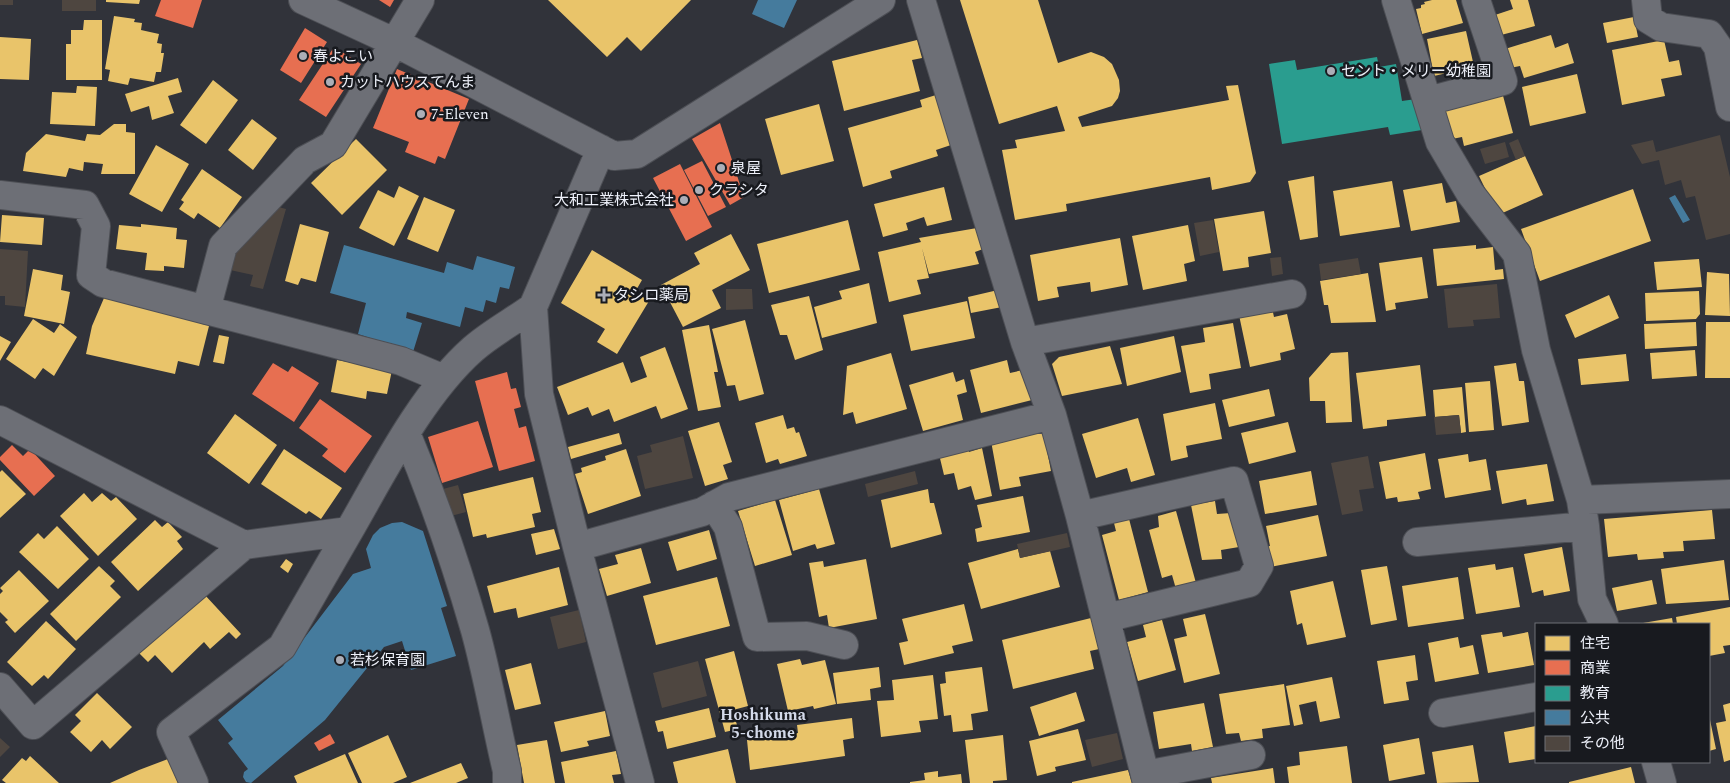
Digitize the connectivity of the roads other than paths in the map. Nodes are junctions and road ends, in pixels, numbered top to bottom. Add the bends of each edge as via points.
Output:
1 (303, 0) edge
2 (420, 0) edge
3 (881, 0) edge
4 (921, 0) edge
5 (1396, 0) edge
6 (1476, 0) edge
7 (1646, 0) edge
8 (394, 42) junction
9 (1428, 101) junction
10 (1730, 108) edge
11 (601, 149) junction
12 (0, 195) edge
13 (1292, 294) dead end
14 (533, 307) junction
15 (206, 310) junction
16 (1025, 342) junction
17 (444, 379) junction
18 (1052, 415) junction
19 (0, 420) edge
20 (406, 433) junction
21 (1730, 494) edge
22 (714, 506) junction
23 (1583, 513) junction
24 (1080, 516) junction
25 (349, 531) junction
26 (1417, 542) dead end
27 (244, 545) junction
28 (577, 547) junction
29 (1106, 618) junction
30 (1604, 623) edge
31 (844, 645) dead end
32 (0, 687) edge
33 (1535, 698) edge
34 (1443, 713) dead end
35 (1251, 755) dead end
36 (1656, 763) edge
37 (1146, 779) edge
38 (194, 783) edge
39 (507, 783) edge
40 (640, 783) edge
41 (1662, 783) edge

1 - 8 street
2 - 8 street
3 - 11 street via 637,154 614,156
4 - 16 street
5 - 9 street
6 - 9 street via 1503,81
7 - 10 street via 1648,19 1661,27 1709,34 1718,47
8 - 11 street
8 - 15 street via 333,145 305,160 223,246
9 - 23 street via 1440,142 1470,193 1517,254 1536,350
11 - 14 street
12 - 15 street via 85,205 96,226 91,275 103,283
13 - 16 street
14 - 17 street via 474,348
14 - 28 street via 539,394
15 - 17 street via 401,362
16 - 18 street
17 - 20 street
18 - 22 street via 729,497
18 - 24 street
19 - 27 street
20 - 25 street
20 - 39 street via 439,516 475,632
21 - 23 street
22 - 28 street
22 - 31 street via 728,527 757,637 806,636
23 - 26 street
23 - 30 street via 1592,598
24 - 29 street
24 - 29 street via 1234,481 1259,566 1248,583
25 - 27 street
25 - 38 street via 282,647 171,732
27 - 32 street via 33,725
28 - 40 street
29 - 37 street
33 - 34 street
35 - 37 street
36 - 41 street

